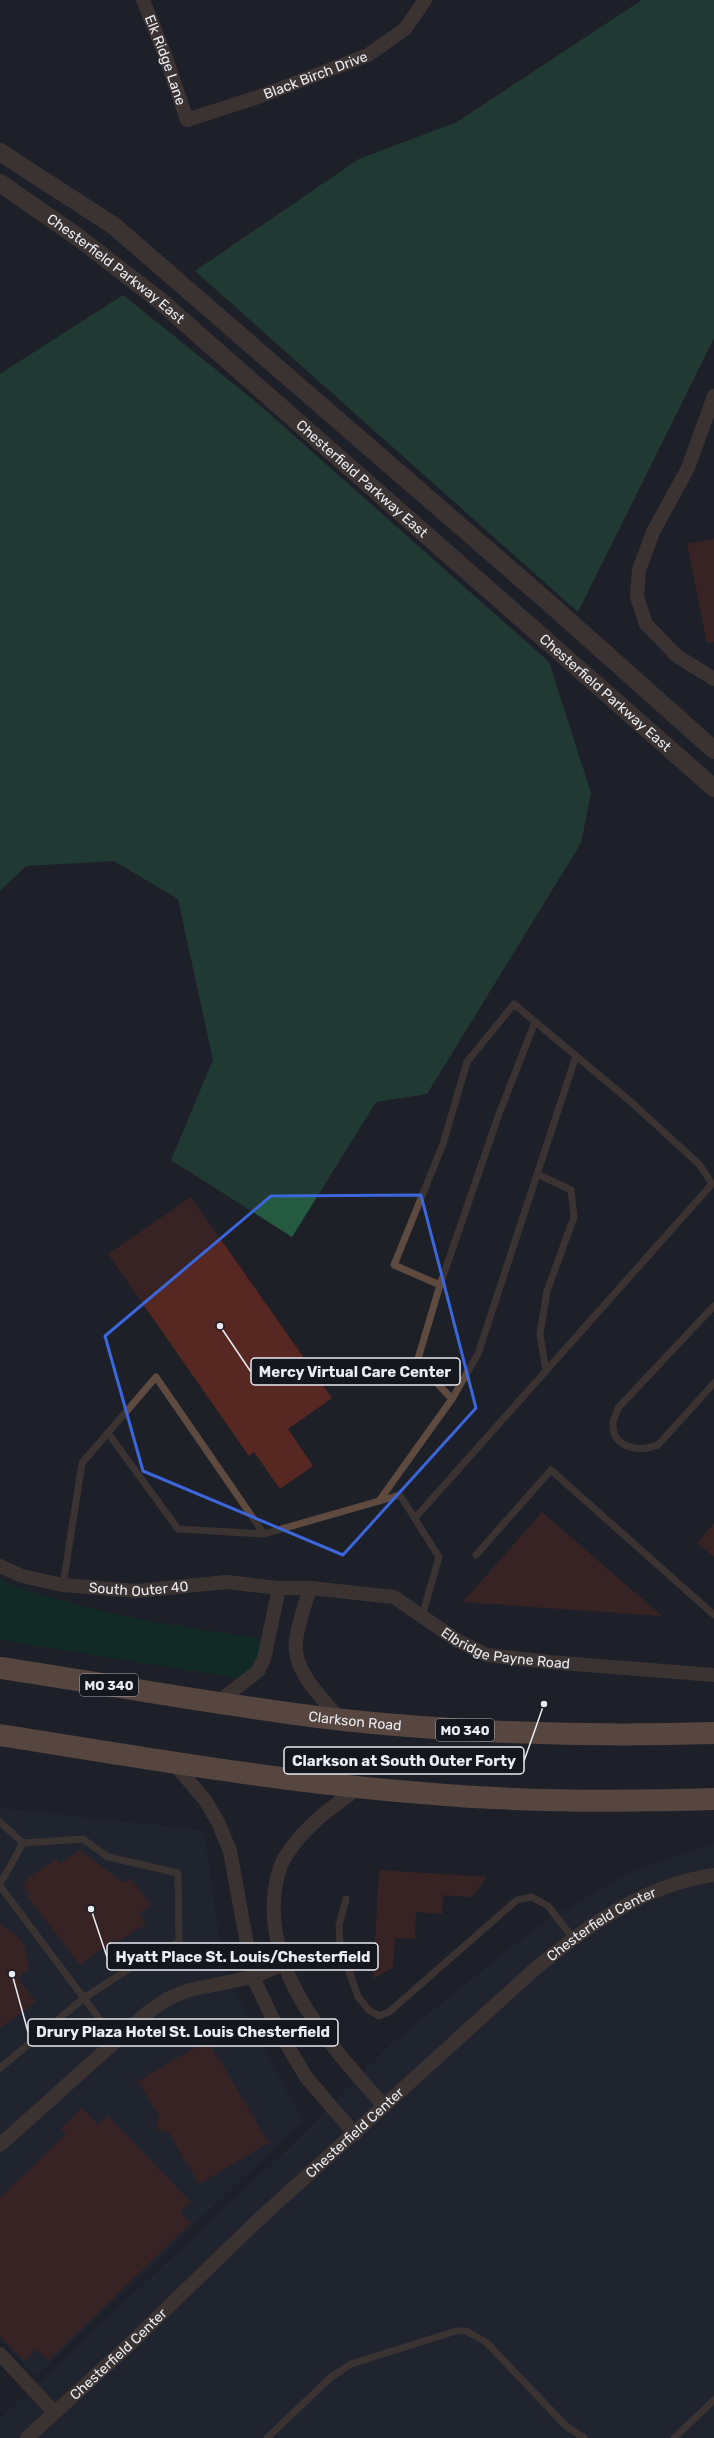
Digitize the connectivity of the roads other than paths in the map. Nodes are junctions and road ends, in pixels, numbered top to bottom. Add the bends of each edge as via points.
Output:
1 (143, 0) edge
2 (425, 0) edge
3 (187, 120) joint
4 (0, 152) edge
5 (0, 183) edge
6 (714, 396) edge
7 (714, 679) edge
8 (714, 750) edge
9 (714, 788) edge
10 (535, 1022) junction
11 (576, 1056) junction
12 (537, 1174) junction
13 (440, 1285) junction
14 (714, 1306) edge
15 (546, 1371) junction
16 (714, 1383) edge
17 (452, 1399) junction
18 (108, 1432) junction
19 (379, 1501) junction
20 (415, 1518) junction
21 (264, 1534) junction
22 (476, 1555) dead end
23 (0, 1566) edge
24 (63, 1585) junction
25 (279, 1588) junction
26 (310, 1588) junction
27 (714, 1615) edge
28 (422, 1616) junction
29 (0, 1668) edge
30 (714, 1675) edge
31 (218, 1702) junction
32 (340, 1719) junction
33 (714, 1733) edge
34 (0, 1735) edge
35 (171, 1761) junction
36 (360, 1787) junction
37 (714, 1798) edge
38 (0, 1822) edge
39 (23, 1843) junction
40 (714, 1875) edge
41 (0, 1885) edge
42 (346, 1899) dead end
43 (573, 1938) junction
44 (283, 1964) junction
45 (253, 1977) junction
46 (84, 1998) junction
47 (116, 2041) junction
48 (0, 2068) edge
49 (384, 2106) junction
50 (355, 2134) junction
51 (0, 2146) edge
52 (0, 2354) edge
53 (714, 2400) edge
54 (54, 2412) junction
55 (27, 2438) edge
56 (266, 2438) edge
57 (584, 2438) edge
58 (674, 2438) edge

1 - 3 street, Elk Ridge Lane
2 - 3 street, Black Birch Drive via 405,29 368,55 258,97
4 - 8 street, Chesterfield Parkway East via 114,226 549,603
5 - 9 street, Chesterfield Parkway East via 79,238 158,299
6 - 7 street via 688,468 653,532 639,570 637,597 646,624 677,656
10 - 11 lane
10 - 13 lane via 499,1114
10 - 13 lane via 514,1004 467,1062 443,1144 394,1265
11 - 12 lane
11 - 15 lane via 632,1102 700,1165 712,1184
12 - 15 lane via 571,1190 574,1217 546,1291 540,1334
12 - 17 lane via 478,1354
13 - 17 lane via 417,1362
14 - 16 lane via 618,1408 613,1424 618,1439 628,1447 645,1450 658,1445
15 - 20 lane
17 - 19 lane
18 - 21 lane via 178,1529
18 - 21 lane via 156,1377
18 - 24 lane via 82,1463
19 - 20 lane via 400,1495
19 - 21 lane
20 - 28 lane via 439,1557
22 - 27 lane via 551,1470
23 - 24 street, South Outer 40 via 22,1576
24 - 25 street, South Outer 40 via 137,1592 226,1582
25 - 26 street, South Outer 40
25 - 31 street via 270,1634 258,1671
26 - 28 street, Elbridge Payne Road via 394,1597
26 - 32 street via 296,1642 299,1663 309,1681
28 - 30 street, Elbridge Payne Road via 458,1641 487,1655
29 - 31 main road, Clarkson Road / MO 340
31 - 32 main road, Clarkson Road / MO 340
32 - 33 main road, Clarkson Road / MO 340 via 447,1729 542,1734 638,1736
34 - 35 main road
35 - 36 main road
35 - 45 street via 205,1800 230,1851
36 - 37 main road via 476,1797 556,1800
36 - 44 street via 323,1812 303,1832 286,1855 275,1883 273,1914
38 - 39 lane
39 - 41 lane
39 - 46 lane via 82,1839 108,1857 178,1873 179,1942 135,1965
40 - 43 street, Chesterfield Center via 671,1886 636,1900 606,1915
41 - 46 lane
42 - 43 lane via 339,1925 340,1946 358,1997 368,2010 379,2016 389,2012 517,1900 532,1897 548,1906
43 - 49 street, Chesterfield Center via 536,1968
44 - 45 street
44 - 49 street via 304,2004 339,2055
45 - 47 street via 189,1990 167,1999
45 - 50 street via 276,2026 306,2077
46 - 47 lane
46 - 48 lane
47 - 51 street
49 - 50 street, Chesterfield Center
50 - 54 street, Chesterfield Center via 257,2221 130,2344
52 - 54 street
53 - 58 lane
54 - 55 street, Chesterfield Center
56 - 57 lane via 330,2378 350,2364 445,2333 466,2331 486,2342 566,2426

